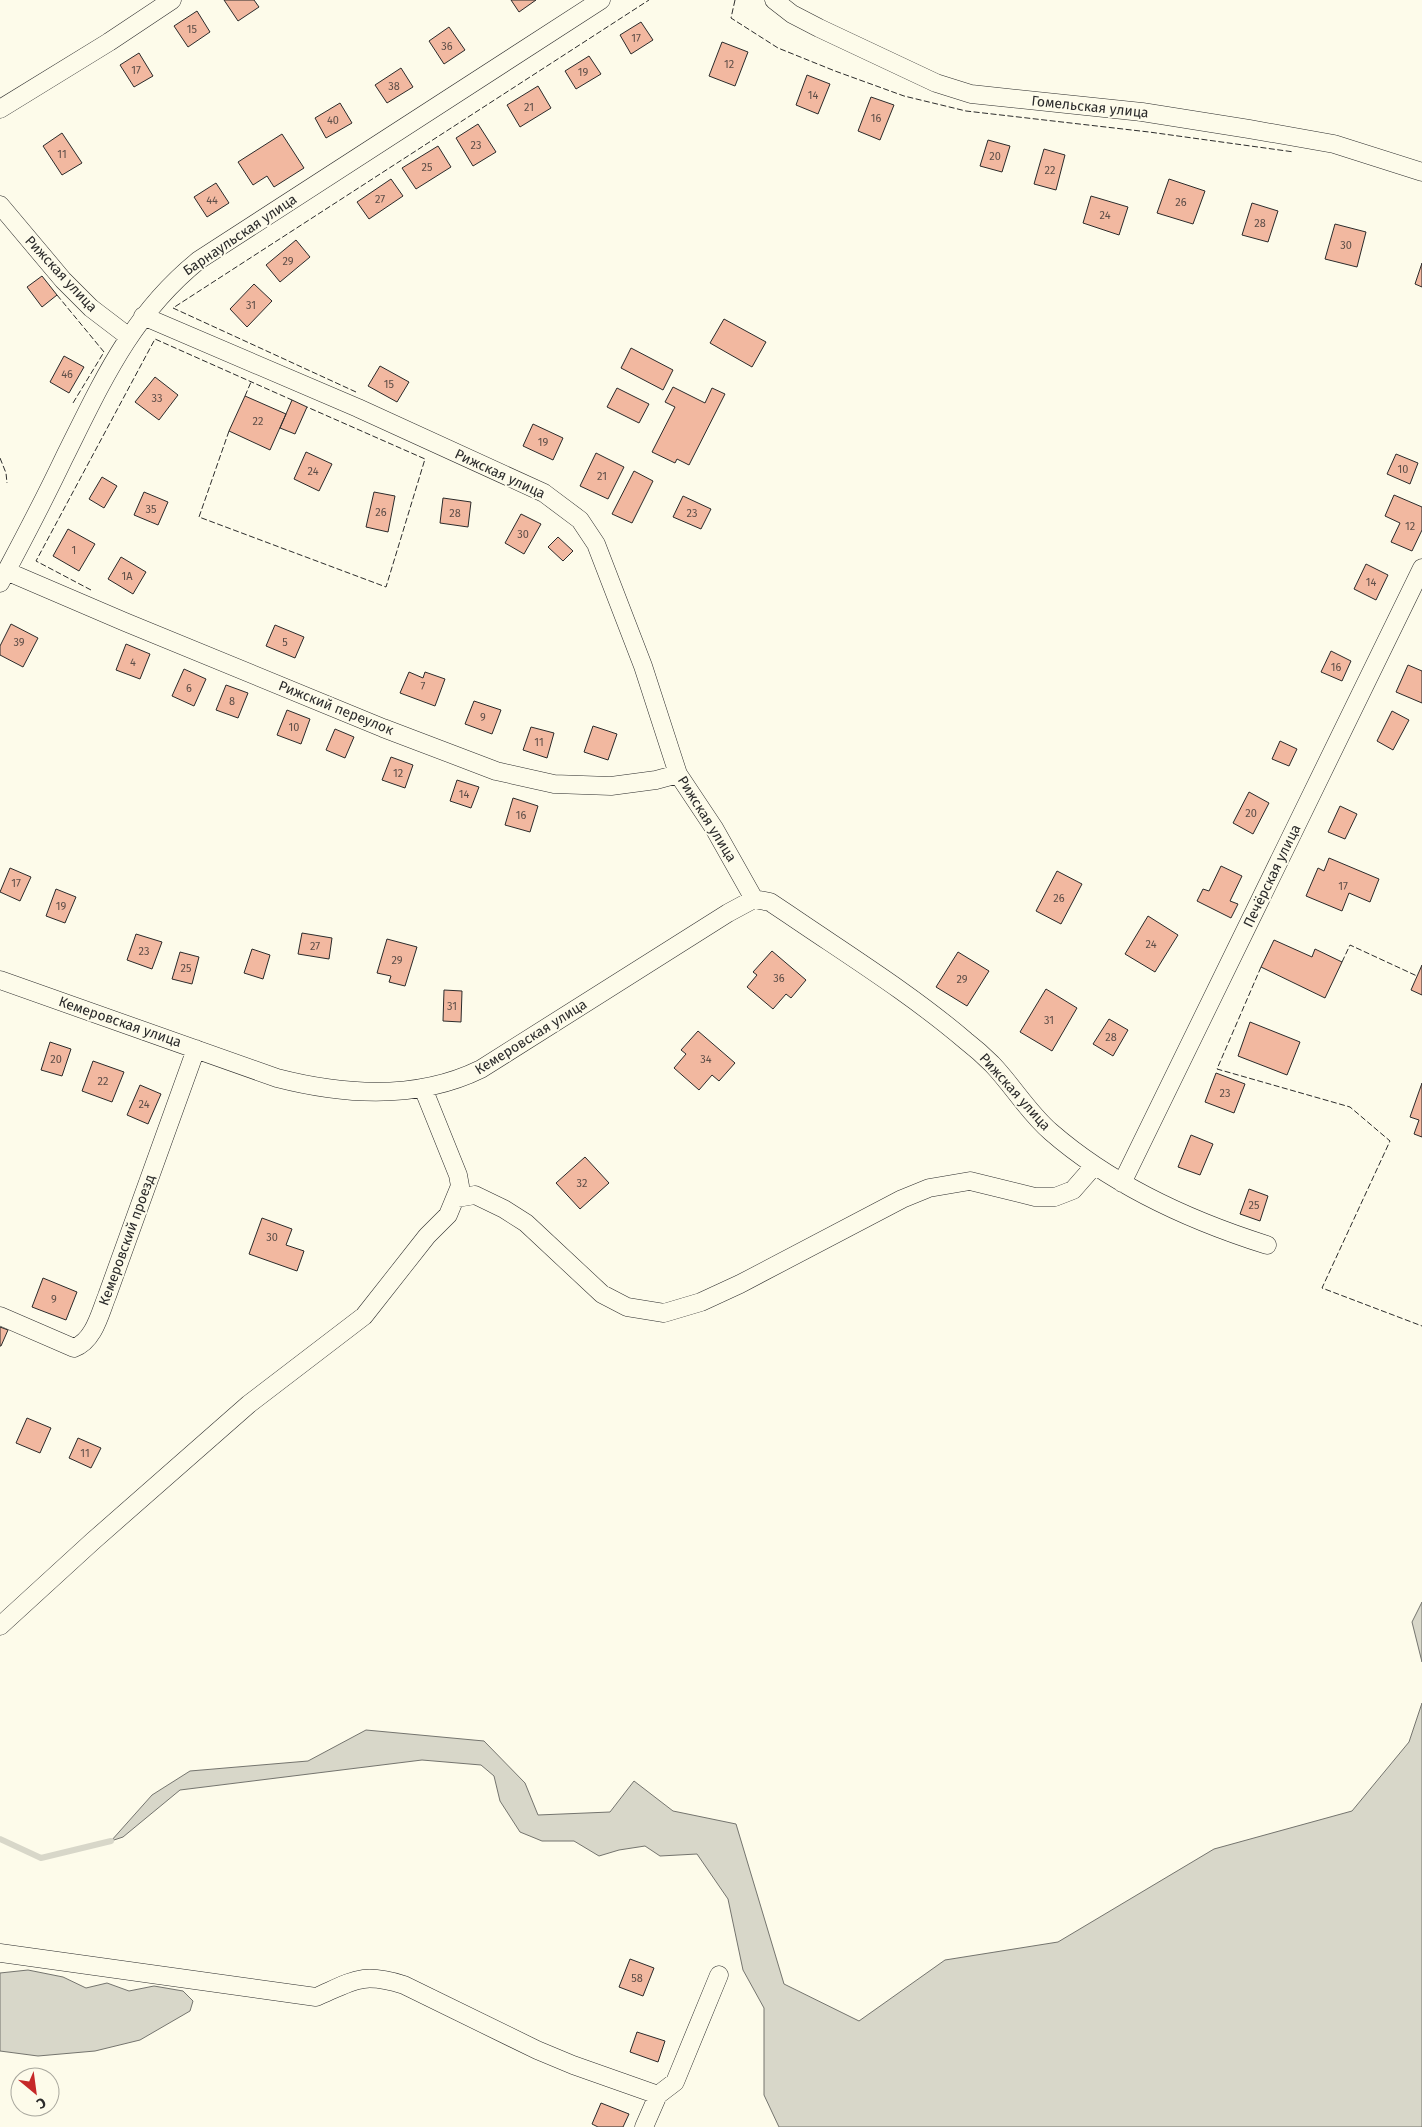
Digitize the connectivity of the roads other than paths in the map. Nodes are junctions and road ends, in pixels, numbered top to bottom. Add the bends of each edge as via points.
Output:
1 (172, 0) edge
2 (601, 0) edge
3 (774, 0) edge
4 (0, 109) edge
5 (1422, 172) edge
6 (0, 205) edge
7 (143, 316) junction
8 (128, 336) junction
9 (1422, 568) edge
10 (3, 577) edge
11 (678, 774) junction
12 (754, 899) junction
13 (0, 980) edge
14 (196, 1049) junction
15 (423, 1088) junction
16 (1094, 1166) junction
17 (1122, 1183) junction
18 (457, 1198) junction
19 (1267, 1245) dead end
20 (0, 1316) edge
21 (0, 1626) edge
22 (0, 1953) edge
23 (719, 1976) dead end
24 (658, 2095) junction
25 (644, 2127) edge

1 - 4 street
2 - 7 street, Барнаульская улица via 199,260 172,283
3 - 5 street, Гомельская улица via 792,14 828,32 936,83 971,94 1142,112 1249,129 1334,144
6 - 8 street, Рижская улица via 63,280 91,308
7 - 8 street, Барнаульская улица
7 - 11 street, Рижская улица via 358,408 535,489 580,520 596,544 643,666
8 - 10 street, Барнаульская улица
9 - 17 street, Печёрская улица
10 - 11 street, Рижский переулок via 496,771 554,784 611,786
11 - 12 street, Рижская улица via 714,828
12 - 15 street, Кемеровская улица via 481,1069
12 - 16 street, Рижская улица via 770,902 926,1009 992,1064 1050,1132
13 - 14 street, Кемеровская улица
14 - 15 street, Кемеровская улица via 309,1086 344,1091
14 - 20 street, Кемеровский проезд via 91,1333 82,1345 74,1348
15 - 18 street via 458,1175
16 - 17 street, Рижская улица
16 - 18 street via 1073,1190 1055,1197 1035,1198 970,1181 929,1188 740,1284 701,1302 664,1313 627,1306 602,1294 526,1223 475,1194
17 - 19 street, Рижская улица via 1201,1221
18 - 21 street via 448,1215 427,1236 364,1316 249,1404
22 - 24 street via 316,1996 356,1980 370,1977 385,1979 573,2065
23 - 24 street via 674,2082
24 - 25 street

